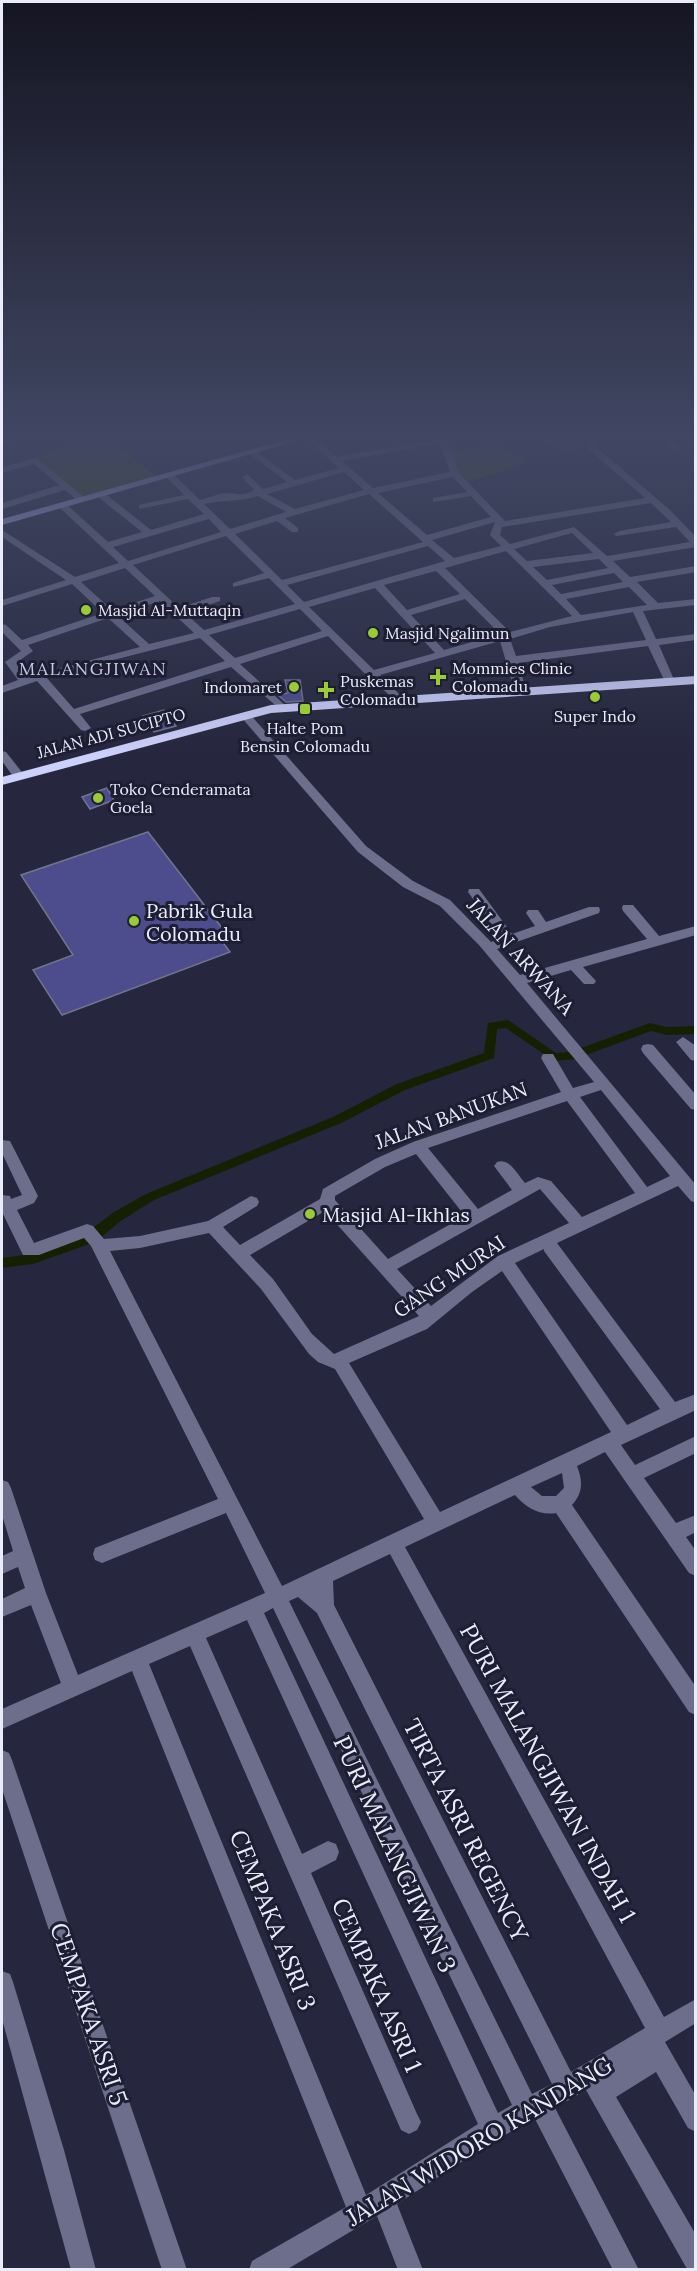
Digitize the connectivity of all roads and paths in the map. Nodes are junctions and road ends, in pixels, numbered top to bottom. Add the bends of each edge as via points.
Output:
1 (19, 544) edge
2 (112, 544) edge
3 (191, 544) edge
4 (238, 544) edge
5 (417, 544) edge
6 (431, 544) edge
7 (502, 544) edge
8 (516, 544) edge
9 (590, 544) edge
10 (690, 544) edge
11 (105, 546) joint
12 (505, 547) junction
13 (604, 557) junction
14 (452, 562) junction
15 (125, 564) junction
16 (524, 565) junction
17 (438, 567) junction
18 (616, 569) junction
19 (696, 569) edge
20 (269, 575) junction
21 (73, 580) junction
22 (631, 582) junction
23 (278, 584) junction
24 (377, 584) junction
25 (543, 584) junction
26 (237, 585) dead end
27 (467, 595) junction
28 (162, 597) junction
29 (558, 598) junction
30 (216, 599) dead end
31 (696, 602) edge
32 (2, 603) edge
33 (301, 605) junction
34 (657, 607) junction
35 (407, 609) junction
36 (637, 609) junction
37 (177, 612) junction
38 (111, 614) junction
39 (579, 618) junction
40 (2, 627) edge
41 (330, 632) junction
42 (202, 634) junction
43 (506, 634) junction
44 (696, 637) edge
45 (653, 642) junction
46 (20, 644) junction
47 (147, 648) junction
48 (441, 653) junction
49 (513, 660) junction
50 (235, 663) junction
51 (372, 674) junction
52 (39, 676) junction
53 (696, 680) edge
54 (24, 681) junction
55 (670, 682) junction
56 (2, 690) edge
57 (521, 692) junction
58 (399, 700) junction
59 (282, 708) junction
60 (74, 712) junction
61 (245, 715) junction
62 (85, 728) dead end
63 (2, 754) edge
64 (19, 776) junction
65 (2, 781) edge
66 (474, 892) dead end
67 (628, 908) dead end
68 (594, 910) dead end
69 (533, 914) dead end
70 (543, 928) junction
71 (696, 930) edge
72 (510, 941) junction
73 (656, 941) junction
74 (489, 947) junction
75 (574, 965) junction
76 (517, 981) junction
77 (589, 981) dead end
78 (683, 1042) dead end
79 (648, 1049) dead end
80 (696, 1056) edge
81 (548, 1058) dead end
82 (603, 1084) junction
83 (570, 1095) junction
84 (696, 1105) edge
85 (5, 1145) dead end
86 (418, 1146) junction
87 (502, 1166) dead end
88 (680, 1178) junction
89 (522, 1191) junction
90 (645, 1195) junction
91 (696, 1197) edge
92 (4, 1201) edge
93 (251, 1202) dead end
94 (327, 1202) junction
95 (475, 1217) junction
96 (212, 1226) junction
97 (580, 1226) junction
98 (96, 1240) junction
99 (550, 1246) dead end
100 (238, 1254) junction
101 (504, 1261) junction
102 (386, 1268) junction
103 (430, 1317) junction
104 (339, 1361) junction
105 (696, 1401) edge
106 (673, 1413) junction
107 (617, 1439) junction
108 (696, 1444) edge
109 (567, 1462) junction
110 (631, 1475) junction
111 (519, 1486) junction
112 (2, 1488) edge
113 (230, 1503) junction
114 (560, 1503) junction
115 (436, 1522) junction
116 (696, 1523) edge
117 (672, 1534) junction
118 (394, 1544) junction
119 (102, 1554) dead end
120 (24, 1556) junction
121 (694, 1563) edge
122 (2, 1565) edge
123 (323, 1576) junction
124 (300, 1587) junction
125 (36, 1593) junction
126 (277, 1596) junction
127 (324, 1606) junction
128 (251, 1607) junction
129 (2, 1608) edge
130 (194, 1633) junction
131 (137, 1659) junction
132 (69, 1677) dead end
133 (696, 1705) edge
134 (2, 1719) edge
135 (2, 1760) edge
136 (328, 1852) dead end
137 (297, 1869) junction
138 (2, 1982) edge
139 (696, 2010) edge
140 (656, 2040) junction
141 (562, 2078) dead end
142 (596, 2083) junction
143 (533, 2107) junction
144 (696, 2120) edge
145 (409, 2122) dead end
146 (490, 2122) dead end
147 (383, 2199) junction
148 (357, 2203) dead end
149 (696, 2260) edge
150 (84, 2270) edge
151 (175, 2270) edge
152 (261, 2270) edge
153 (411, 2270) edge
154 (627, 2270) edge

1 - 21 street
2 - 11 street
3 - 15 street
4 - 20 street
5 - 23 street
6 - 14 street
7 - 12 street
8 - 12 street
9 - 13 street
10 - 13 street
11 - 15 street
12 - 14 street
12 - 16 street
13 - 16 street
13 - 18 street
14 - 17 street
15 - 21 street
15 - 28 street
16 - 25 street
17 - 24 street
17 - 27 street
18 - 22 street
18 - 25 street
19 - 22 street
20 - 23 street
20 - 26 street
21 - 32 street
21 - 38 street
22 - 29 street
22 - 34 street
23 - 33 street
24 - 33 street
24 - 35 street
25 - 29 street
27 - 35 street
27 - 43 street
28 - 37 street
28 - 38 street
29 - 39 street
30 - 37 street
31 - 34 street
33 - 41 street
33 - 42 street
34 - 36 street
35 - 48 street
36 - 39 street
36 - 45 street
37 - 42 street
38 - 46 street
38 - 47 street
39 - 43 street
40 - 46 street
41 - 50 street
41 - 51 street
42 - 47 street
42 - 50 street
43 - 48 street
43 - 49 street
44 - 45 street
45 - 49 street
45 - 55 street
46 - 54 street via 28,652 10,662
47 - 52 street
48 - 51 street
49 - 57 street
50 - 59 street
50 - 60 street
51 - 58 street
52 - 54 street
52 - 60 street via 70,713
53 - 55 highway, JALAN ADI SUCIPTO
54 - 56 street
55 - 57 highway, JALAN ADI SUCIPTO
57 - 58 highway, JALAN ADI SUCIPTO
58 - 59 highway, JALAN ADI SUCIPTO
59 - 61 highway, JALAN ADI SUCIPTO
60 - 62 street
61 - 64 highway, JALAN ADI SUCIPTO
61 - 74 street, JALAN ARWANA via 362,849 400,879 445,903
63 - 64 street
64 - 65 highway, JALAN ADI SUCIPTO
66 - 72 street
67 - 73 street
68 - 70 street
69 - 70 street
70 - 72 street
71 - 73 street
72 - 74 street
73 - 75 street
74 - 76 street, JALAN ARWANA
75 - 76 street
75 - 77 street
76 - 82 street, JALAN ARWANA
78 - 80 street
79 - 84 street
81 - 83 street
82 - 83 street, JALAN BANUKAN
82 - 88 street, JALAN ARWANA
83 - 86 street, JALAN BANUKAN
83 - 90 street
85 - 92 street via 30,1196
86 - 94 street, JALAN BANUKAN via 328,1193
86 - 95 street
87 - 89 street
88 - 90 street, GANG MURAI
88 - 91 street, JALAN ARWANA
89 - 95 street
89 - 97 street via 538,1183 546,1185
90 - 97 street, GANG MURAI
92 - 98 street via 29,1250
93 - 96 street
94 - 100 street
94 - 102 street
95 - 102 street
96 - 98 street via 140,1242
96 - 100 street
97 - 101 street, GANG MURAI
98 - 113 street
99 - 106 street
100 - 104 street via 267,1284 326,1360
101 - 103 street, GANG MURAI
101 - 107 street
102 - 103 street
103 - 104 street, GANG MURAI via 401,1335
104 - 115 street
105 - 106 street
106 - 107 street
107 - 109 street
107 - 110 street
108 - 110 street
109 - 111 street
109 - 114 street via 576,1481 575,1488
110 - 117 street
111 - 114 street via 539,1504
111 - 115 street
112 - 120 street
113 - 119 street
113 - 126 street
114 - 133 street
115 - 118 street
116 - 117 street
117 - 121 street
118 - 123 street
118 - 140 street, PURI MALANGJIWAN INDAH 1
120 - 122 street
120 - 125 street
123 - 124 street
123 - 127 street, TIRTA ASRI REGENCY
124 - 126 street
124 - 127 street, TIRTA ASRI REGENCY
125 - 129 street
125 - 132 street
126 - 128 street
126 - 143 street
127 - 141 street, TIRTA ASRI REGENCY
128 - 130 street
128 - 146 street, PURI MALANGJIWAN 3
130 - 131 street
130 - 137 street, CEMPAKA ASRI 1
131 - 134 street
131 - 148 street, CEMPAKA ASRI 3
135 - 151 street, CEMPAKA ASRI 5
136 - 137 street
137 - 145 street, CEMPAKA ASRI 1
138 - 150 street
139 - 140 street, JALAN WIDORO KANDANG
140 - 142 street, JALAN WIDORO KANDANG
140 - 144 street, PURI MALANGJIWAN INDAH 1
142 - 143 street, JALAN WIDORO KANDANG
142 - 149 street
143 - 147 street, JALAN WIDORO KANDANG
143 - 154 street
147 - 152 street, JALAN WIDORO KANDANG
147 - 153 street

